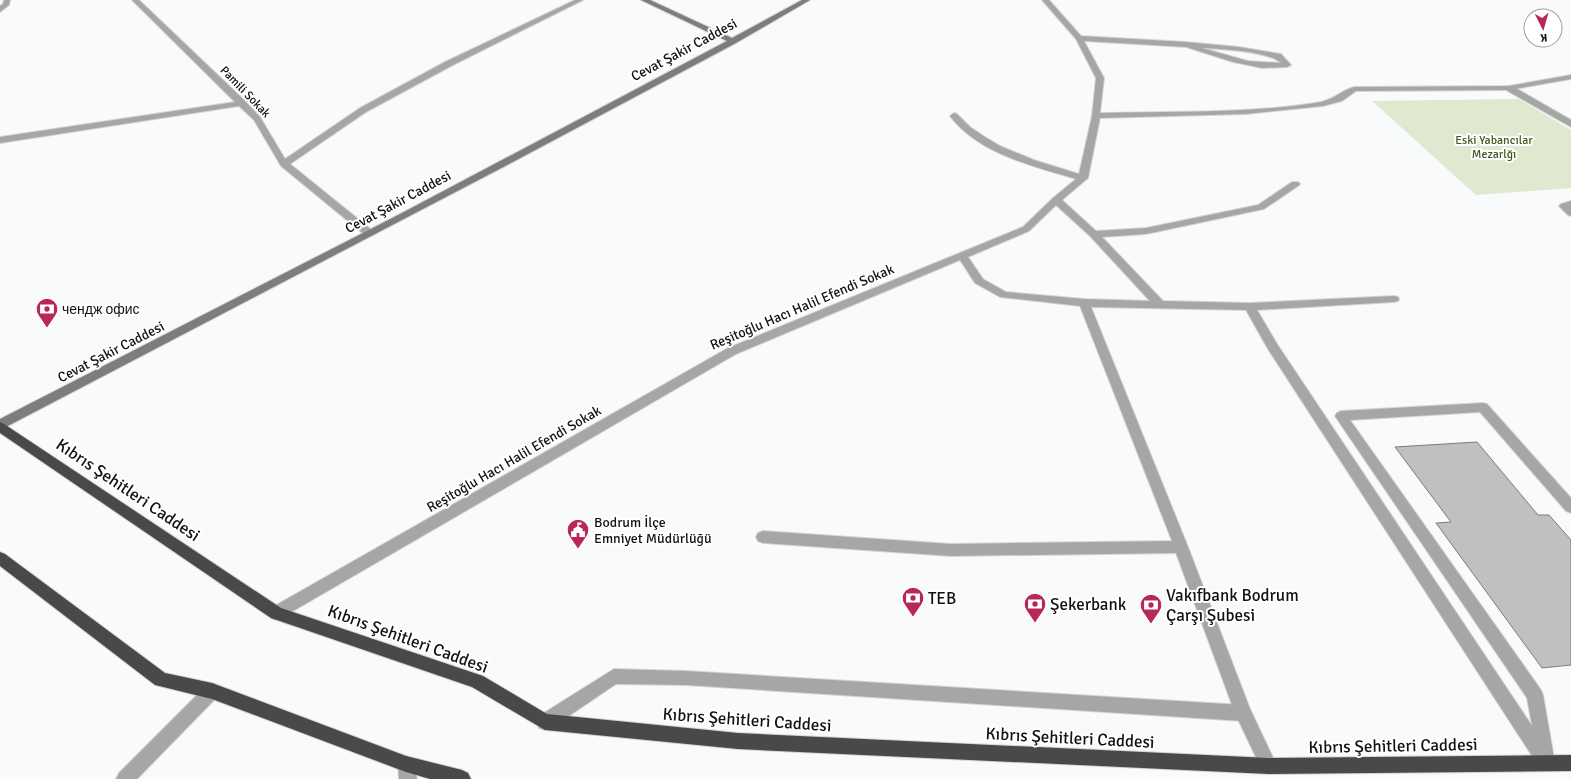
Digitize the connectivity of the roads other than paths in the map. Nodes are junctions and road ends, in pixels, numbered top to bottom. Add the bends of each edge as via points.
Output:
1 (7, 0) edge
2 (135, 0) edge
3 (580, 0) edge
4 (644, 0) edge
5 (807, 0) edge
6 (1045, 0) edge
7 (0, 10) edge
8 (1080, 38) junction
9 (733, 41) junction
10 (1186, 44) junction
11 (1571, 77) edge
12 (1508, 88) junction
13 (242, 103) junction
14 (954, 116) dead end
15 (1096, 116) junction
16 (1571, 124) edge
17 (0, 140) edge
18 (284, 164) junction
19 (1083, 178) junction
20 (1295, 184) dead end
21 (1056, 200) junction
22 (1571, 204) edge
23 (1571, 213) edge
24 (369, 233) junction
25 (1094, 234) junction
26 (962, 256) junction
27 (1394, 299) dead end
28 (1084, 303) junction
29 (1160, 305) junction
30 (1250, 307) junction
31 (0, 426) edge
32 (1571, 507) edge
33 (763, 537) dead end
34 (1182, 548) junction
35 (0, 558) edge
36 (276, 613) junction
37 (212, 691) junction
38 (1243, 713) junction
39 (545, 722) junction
40 (1546, 762) junction
41 (1571, 763) edge
42 (1269, 766) junction
43 (407, 771) edge
44 (124, 779) edge
45 (462, 779) edge

1 - 7 street via 6,5
2 - 13 street, Pamili Sokak
3 - 18 street via 448,64 363,110
4 - 9 main road
5 - 9 main road, Cevat Şakir Caddesi
6 - 8 street
8 - 10 street
8 - 15 street via 1100,78
9 - 24 main road, Cevat Şakir Caddesi
10 - 10 street via 1264,53 1278,56 1287,64 1278,66 1232,60
11 - 12 street
12 - 15 street via 1354,89 1339,99 1315,105 1246,112
12 - 16 street
13 - 17 street
13 - 18 street, Pamili Sokak via 257,119
14 - 19 street via 965,129 1016,158
15 - 19 street
18 - 24 street, Pamili Sokak
19 - 21 street, Reşitoğlu Hacı Halil Efendi Sokak
20 - 25 street via 1261,207 1146,231
21 - 25 street
21 - 26 street, Reşitoğlu Hacı Halil Efendi Sokak via 1026,229
22 - 23 street via 1564,206
24 - 31 main road, Cevat Şakir Caddesi
25 - 29 street
26 - 28 street via 979,281 1004,295
26 - 36 street, Reşitoğlu Hacı Halil Efendi Sokak via 732,351
27 - 30 street
28 - 29 street
28 - 34 street
29 - 30 street
30 - 40 street via 1276,352
31 - 36 highway, Kıbrıs Şehitleri Caddesi
32 - 40 street via 1483,408 1341,416 1535,695
33 - 34 street via 951,550
34 - 38 street
35 - 37 highway via 161,680
36 - 39 highway, Kıbrıs Şehitleri Caddesi via 477,681
37 - 43 highway
37 - 44 street
38 - 39 street via 686,678 614,676
38 - 42 street
39 - 42 highway, Kıbrıs Şehitleri Caddesi via 738,741
40 - 41 highway, Kıbrıs Şehitleri Caddesi
40 - 42 highway, Kıbrıs Şehitleri Caddesi
43 - 45 highway

